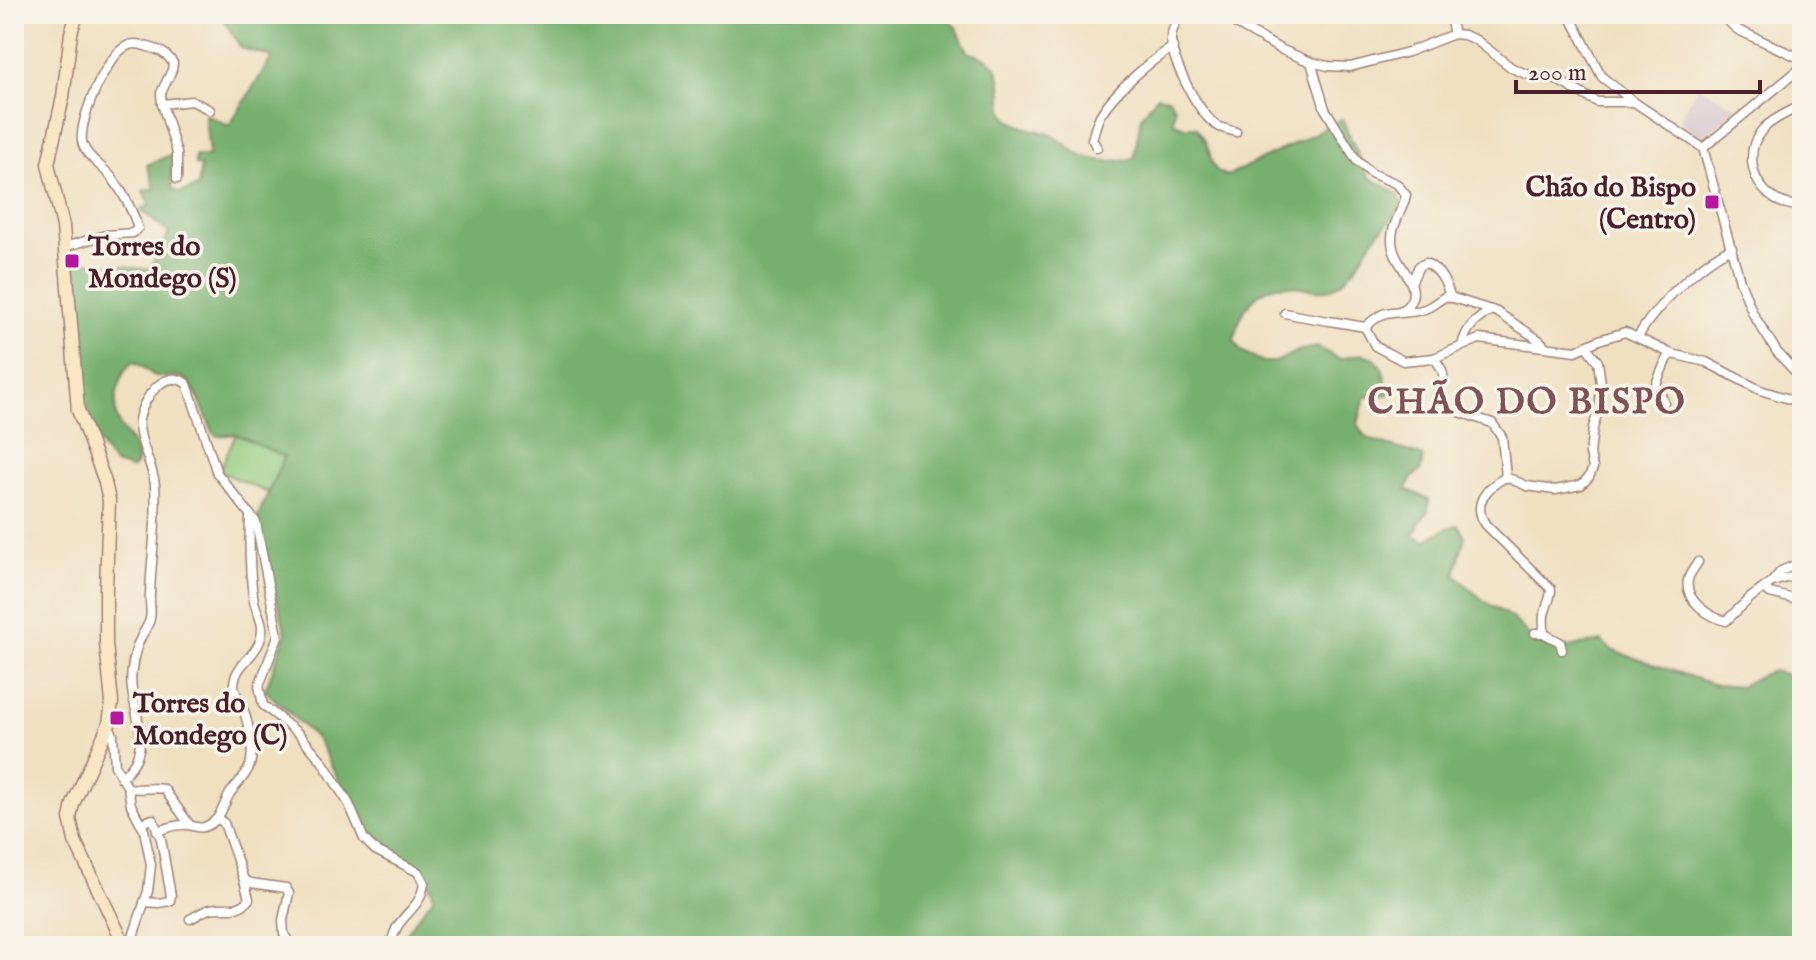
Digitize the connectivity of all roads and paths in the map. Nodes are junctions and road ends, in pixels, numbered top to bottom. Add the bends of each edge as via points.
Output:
1 (77, 14) edge
2 (928, 14) edge
3 (964, 14) edge
4 (1179, 14) edge
5 (1219, 14) edge
6 (1242, 14) edge
7 (1449, 14) edge
8 (1569, 14) edge
9 (1720, 14) edge
10 (1237, 24) junction
11 (1454, 34) junction
12 (1173, 47) junction
13 (1802, 59) edge
14 (1311, 62) junction
15 (1802, 67) edge
16 (1634, 102) junction
17 (162, 104) junction
18 (1802, 105) edge
19 (210, 110) dead end
20 (1236, 132) dead end
21 (1097, 148) dead end
22 (1703, 148) junction
23 (177, 179) dead end
24 (1802, 207) edge
25 (64, 247) junction
26 (1732, 248) junction
27 (1411, 283) junction
28 (1451, 298) junction
29 (1491, 310) junction
30 (1285, 313) dead end
31 (1397, 313) junction
32 (1365, 327) junction
33 (1638, 337) junction
34 (1462, 346) junction
35 (1586, 346) junction
36 (1545, 347) junction
37 (1672, 354) junction
38 (1434, 358) junction
39 (1802, 379) edge
40 (1802, 400) edge
41 (1664, 402) dead end
42 (1506, 477) junction
43 (250, 513) junction
44 (1698, 562) dead end
45 (1802, 562) edge
46 (1802, 574) edge
47 (1768, 585) junction
48 (1802, 601) edge
49 (1562, 650) dead end
50 (109, 724) junction
51 (121, 778) junction
52 (128, 788) junction
53 (218, 819) junction
54 (141, 823) junction
55 (189, 824) junction
56 (157, 831) junction
57 (244, 880) junction
58 (144, 902) junction
59 (190, 919) dead end
60 (128, 946) edge
61 (291, 946) edge
62 (390, 946) edge

1 - 25 main road via 48,164
2 - 3 street via 936,19
4 - 12 street
5 - 10 street
6 - 10 street
7 - 11 street
8 - 16 street via 1602,77
9 - 13 street via 1738,30
10 - 14 street
11 - 14 street via 1350,67
11 - 16 street via 1476,40 1512,68 1557,80 1597,102
12 - 20 street via 1176,63 1208,118
12 - 21 street via 1132,78 1101,114 1092,139
14 - 27 street via 1325,109 1357,161 1406,195 1391,232 1393,251
15 - 22 street
16 - 22 street
17 - 19 street via 192,101
17 - 23 street via 177,153
17 - 25 street via 173,63 160,50 126,46 88,104 82,143 113,180 138,228
18 - 24 street via 1762,130 1752,158 1756,178 1769,196
22 - 26 street
25 - 50 main road via 78,410 109,500
26 - 33 street via 1673,293
26 - 39 street via 1753,314
27 - 28 street via 1426,263 1447,284
27 - 31 street via 1411,301
28 - 29 street
28 - 31 street via 1417,312
29 - 34 street via 1468,327
29 - 36 street
30 - 32 street
31 - 32 street via 1386,313
32 - 38 street via 1375,346 1403,361
33 - 35 street via 1625,332
33 - 37 street
34 - 36 street via 1479,339
34 - 38 street
35 - 36 street via 1576,351
35 - 42 street via 1598,362 1601,384 1589,477 1581,485 1555,490
37 - 40 street via 1706,362 1760,390
37 - 41 street via 1656,384
38 - 42 street via 1444,370 1439,405 1492,423 1502,437
42 - 49 street via 1484,496 1481,517 1551,589 1545,630 1539,633 1560,642
43 - 51 street via 217,473 187,384 178,379 160,382 139,415 139,434 155,485 150,620 131,671 140,744 136,761
43 - 53 street via 253,589 263,627 260,646 234,683 252,742 250,765
43 - 62 street via 278,636 259,686 263,705 322,761 364,839 418,872 424,883 422,896 396,929
44 - 47 street via 1688,580 1689,594 1718,619 1726,621
45 - 47 street via 1781,571
46 - 47 street
47 - 48 street via 1770,593
50 - 51 street
50 - 60 main road via 70,818 75,841
51 - 52 street
52 - 54 street
52 - 55 street via 164,789
53 - 55 street via 205,827
53 - 57 street
54 - 56 street via 153,819
54 - 58 street via 151,865
55 - 56 street
56 - 58 street via 171,898 166,903
57 - 59 street via 249,899 244,906 209,909
57 - 61 street via 286,888 284,934
58 - 60 street

